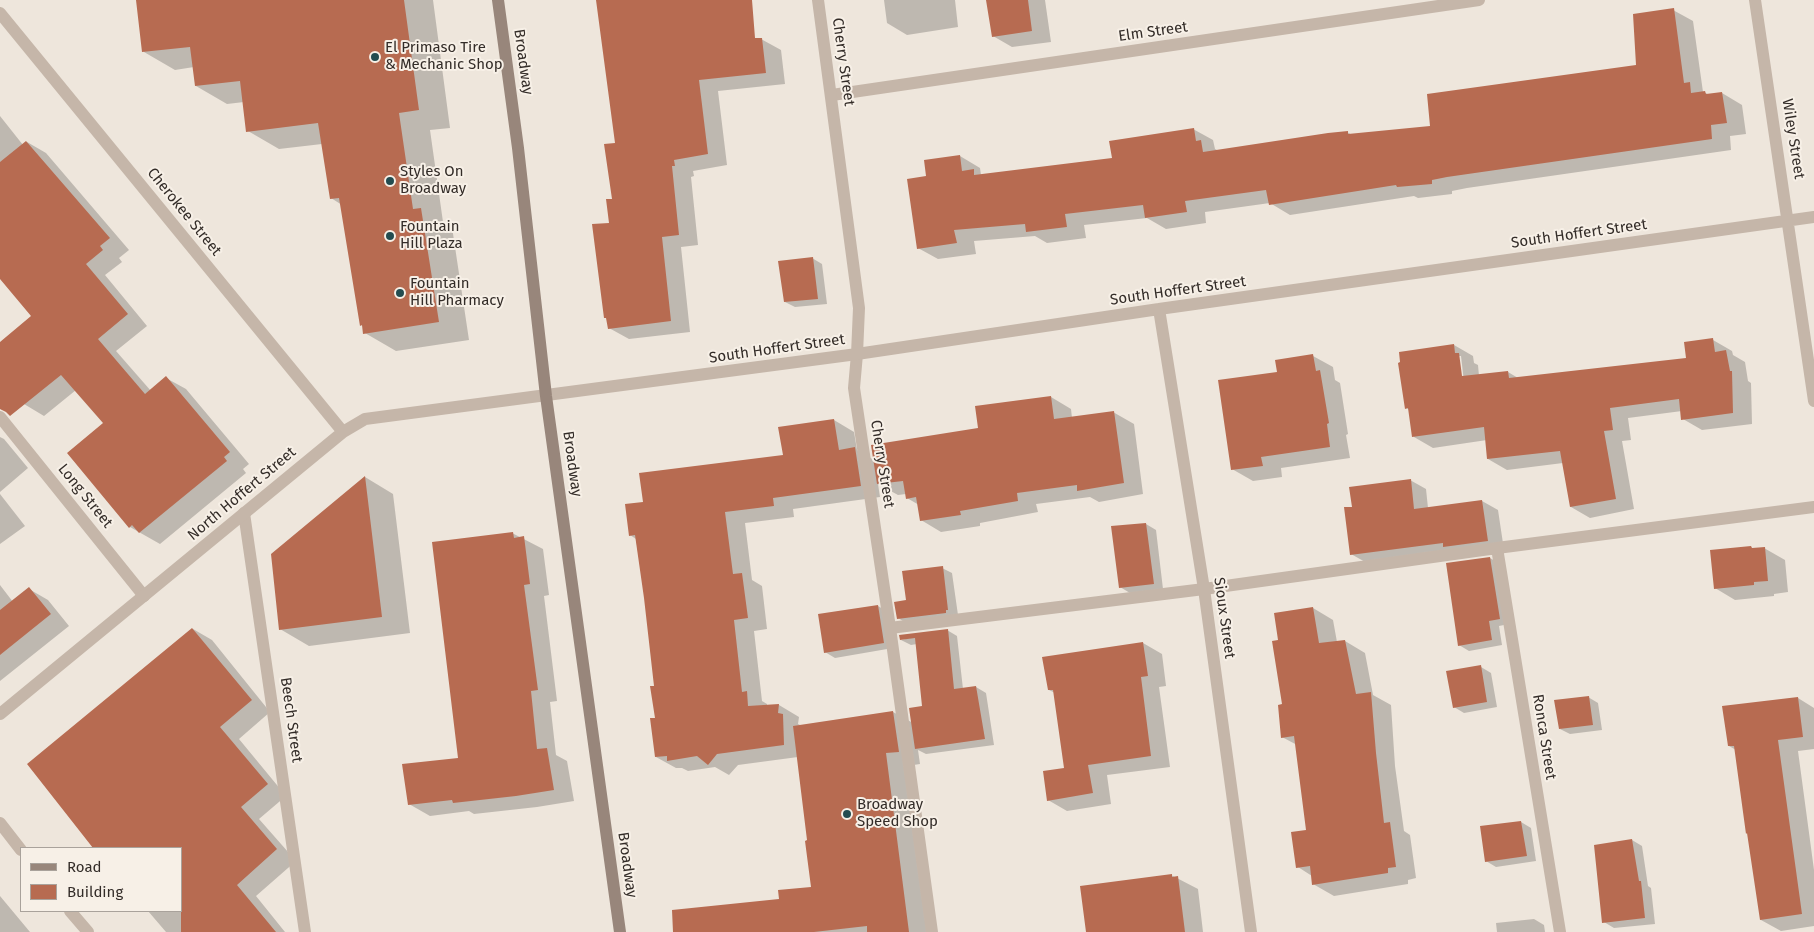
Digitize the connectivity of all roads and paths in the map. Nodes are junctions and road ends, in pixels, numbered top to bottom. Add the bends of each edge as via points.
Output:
1 (498, 0) edge
2 (818, 0) edge
3 (1479, 0) edge
4 (1755, 0) edge
5 (0, 13) edge
6 (832, 95) junction
7 (1814, 218) edge
8 (1789, 221) junction
9 (1159, 310) junction
10 (857, 354) junction
11 (546, 396) junction
12 (1814, 401) edge
13 (0, 418) edge
14 (343, 432) junction
15 (1814, 507) edge
16 (244, 513) junction
17 (1497, 548) junction
18 (1204, 589) junction
19 (144, 596) junction
20 (890, 628) junction
21 (0, 714) edge
22 (0, 823) edge
23 (20, 849) edge
24 (71, 912) edge
25 (88, 932) edge
26 (305, 932) edge
27 (620, 932) edge
28 (932, 932) edge
29 (1251, 932) edge
30 (1560, 932) edge

1 - 11 main road, Broadway
2 - 6 street, Cherry Street
3 - 6 street, Elm Street
4 - 8 street, Wiley Street
5 - 14 street, Cherokee Street
6 - 10 street, Cherry Street via 859,308
7 - 8 street, South Hoffert Street
8 - 9 street, South Hoffert Street
8 - 12 street, Wiley Street
9 - 10 street, South Hoffert Street
9 - 18 street, Sioux Street
10 - 11 street, South Hoffert Street
10 - 20 street, Cherry Street via 854,388
11 - 14 street, North Hoffert Street via 365,419
11 - 27 main road, Broadway
13 - 19 street, Long Street
14 - 16 street, North Hoffert Street
15 - 17 street
16 - 19 street, North Hoffert Street
16 - 26 street, Beech Street
17 - 18 street
17 - 30 street, Ronca Street
18 - 20 street
18 - 29 street, Sioux Street
19 - 21 street, North Hoffert Street
20 - 28 street, Cherry Street
22 - 23 street
24 - 25 street

